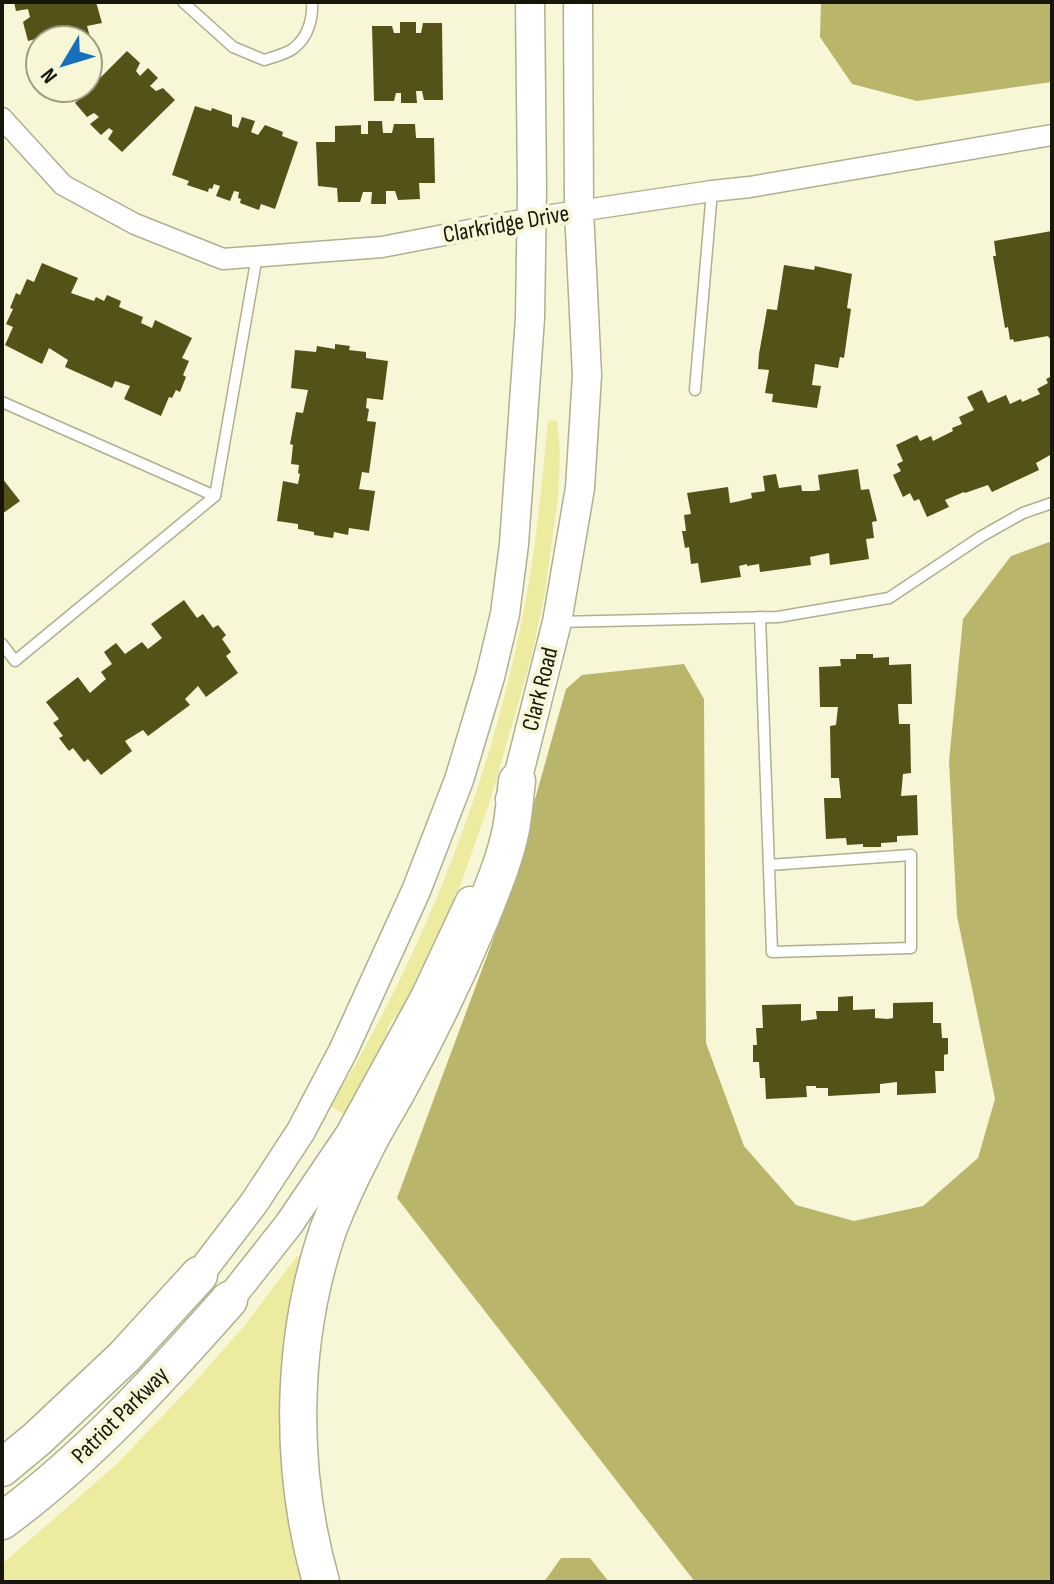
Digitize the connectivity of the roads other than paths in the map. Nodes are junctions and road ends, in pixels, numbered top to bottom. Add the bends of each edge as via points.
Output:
1 (183, 2) edge
2 (312, 2) edge
3 (530, 2) edge
4 (578, 2) edge
5 (2, 118) edge
6 (1052, 135) edge
7 (712, 191) junction
8 (579, 210) junction
9 (532, 218) junction
10 (257, 256) junction
11 (695, 390) dead end
12 (2, 402) edge
13 (215, 496) junction
14 (1052, 503) edge
15 (760, 617) junction
16 (557, 622) junction
17 (2, 644) edge
18 (517, 781) junction
19 (769, 865) junction
20 (199, 1275) joint
21 (229, 1300) joint
22 (2, 1468) edge
23 (2, 1521) edge
24 (321, 1582) edge

1 - 2 lane via 233,47 264,60 293,49 307,32
3 - 9 main road
4 - 8 main road, Clark Road
5 - 10 street, Clarkridge Drive via 75,192 135,224 223,259
6 - 7 street, Clarkridge Drive
7 - 8 street, Clarkridge Drive
7 - 11 lane
8 - 9 street, Clarkridge Drive
8 - 16 main road, Clark Road via 587,375 580,488
9 - 10 street, Clarkridge Drive via 382,247
9 - 20 main road via 530,318 505,614 459,780 416,891 336,1065 301,1131
10 - 13 lane
12 - 13 lane
13 - 17 lane via 15,661
14 - 15 lane via 982,536 889,598
15 - 16 lane
15 - 19 lane
16 - 18 main road, Clark Road
18 - 21 main road, Clark Road via 472,897 387,1068 289,1224
18 - 24 highway via 511,830 487,901 429,1031 347,1186 312,1288 303,1342 298,1445 305,1515
19 - 19 lane via 772,952 911,948 911,855
20 - 22 highway, Patriot Parkway via 125,1356
21 - 23 highway, Patriot Parkway via 79,1459

